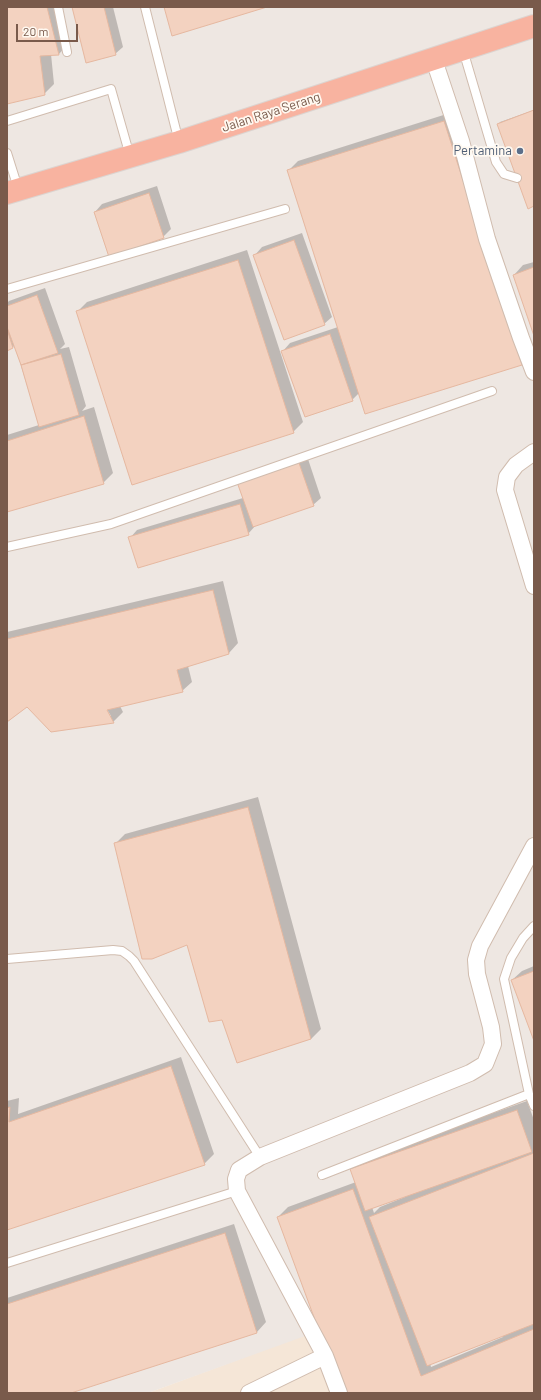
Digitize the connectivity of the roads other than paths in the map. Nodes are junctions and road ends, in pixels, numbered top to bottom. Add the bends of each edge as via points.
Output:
1 (58, 7) edge
2 (145, 7) edge
3 (533, 30) edge
4 (463, 50) junction
5 (67, 52) dead end
6 (434, 60) junction
7 (7, 121) edge
8 (179, 142) junction
9 (7, 153) edge
10 (130, 156) junction
11 (517, 178) dead end
12 (11, 190) edge
13 (285, 209) dead end
14 (7, 289) edge
15 (534, 372) edge
16 (492, 391) dead end
17 (534, 452) edge
18 (7, 547) edge
19 (534, 586) edge
20 (534, 846) edge
21 (534, 926) edge
22 (7, 959) edge
23 (529, 1094) junction
24 (534, 1106) edge
25 (260, 1157) junction
26 (322, 1175) dead end
27 (237, 1191) junction
28 (7, 1263) edge
29 (325, 1356) junction
30 (249, 1393) edge
31 (339, 1393) edge

1 - 5 lane
2 - 8 lane
3 - 4 highway, Jalan Raya Serang
4 - 6 highway, Jalan Raya Serang
4 - 11 lane via 496,162 504,174
6 - 8 highway, Jalan Raya Serang
6 - 15 street via 461,141 487,239
7 - 10 lane via 111,89
8 - 10 highway, Jalan Raya Serang
9 - 12 lane
10 - 12 highway, Jalan Raya Serang
13 - 14 lane
16 - 18 lane via 111,524
17 - 19 street via 516,465 507,477 505,490
20 - 25 street via 480,946 476,960 493,1044 485,1064 470,1073
21 - 23 lane via 511,958 504,979
22 - 25 lane via 113,950 122,951 129,956
23 - 24 lane
23 - 26 lane
25 - 27 street via 239,1170 236,1179
27 - 28 lane
27 - 29 street
29 - 30 street
29 - 31 street

